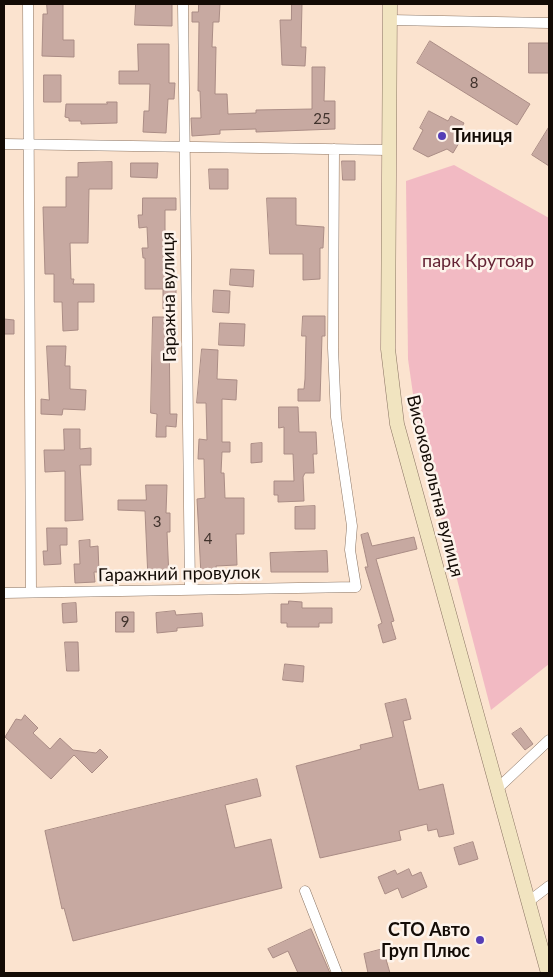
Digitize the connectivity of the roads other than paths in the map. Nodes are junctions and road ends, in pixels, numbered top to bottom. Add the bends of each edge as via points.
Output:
1 (28, 4) edge
2 (183, 4) edge
3 (390, 4) edge
4 (390, 20) junction
5 (549, 23) edge
6 (4, 144) edge
7 (28, 144) junction
8 (184, 147) junction
9 (334, 149) junction
10 (388, 150) junction
11 (190, 590) junction
12 (31, 592) junction
13 (4, 593) edge
14 (549, 740) edge
15 (497, 789) junction
16 (549, 886) edge
17 (305, 890) dead end
18 (528, 902) junction
19 (337, 973) edge
20 (548, 973) edge

1 - 7 street
2 - 8 street, Гаражна вулиця
3 - 4 main road, Високовольтна вулиця
4 - 5 street
4 - 10 main road, Високовольтна вулиця
6 - 7 street
7 - 8 street
7 - 12 street
8 - 9 street
8 - 11 street, Гаражна вулиця
9 - 10 street
9 - 11 street, Гаражний провулок via 336,417 352,526 350,550 356,587
10 - 15 main road, Високовольтна вулиця via 388,349 397,424
11 - 12 street, Гаражний провулок
12 - 13 street, Гаражний провулок
14 - 15 street
15 - 18 main road, Високовольтна вулиця
16 - 18 street
17 - 19 street
18 - 20 main road, Високовольтна вулиця

